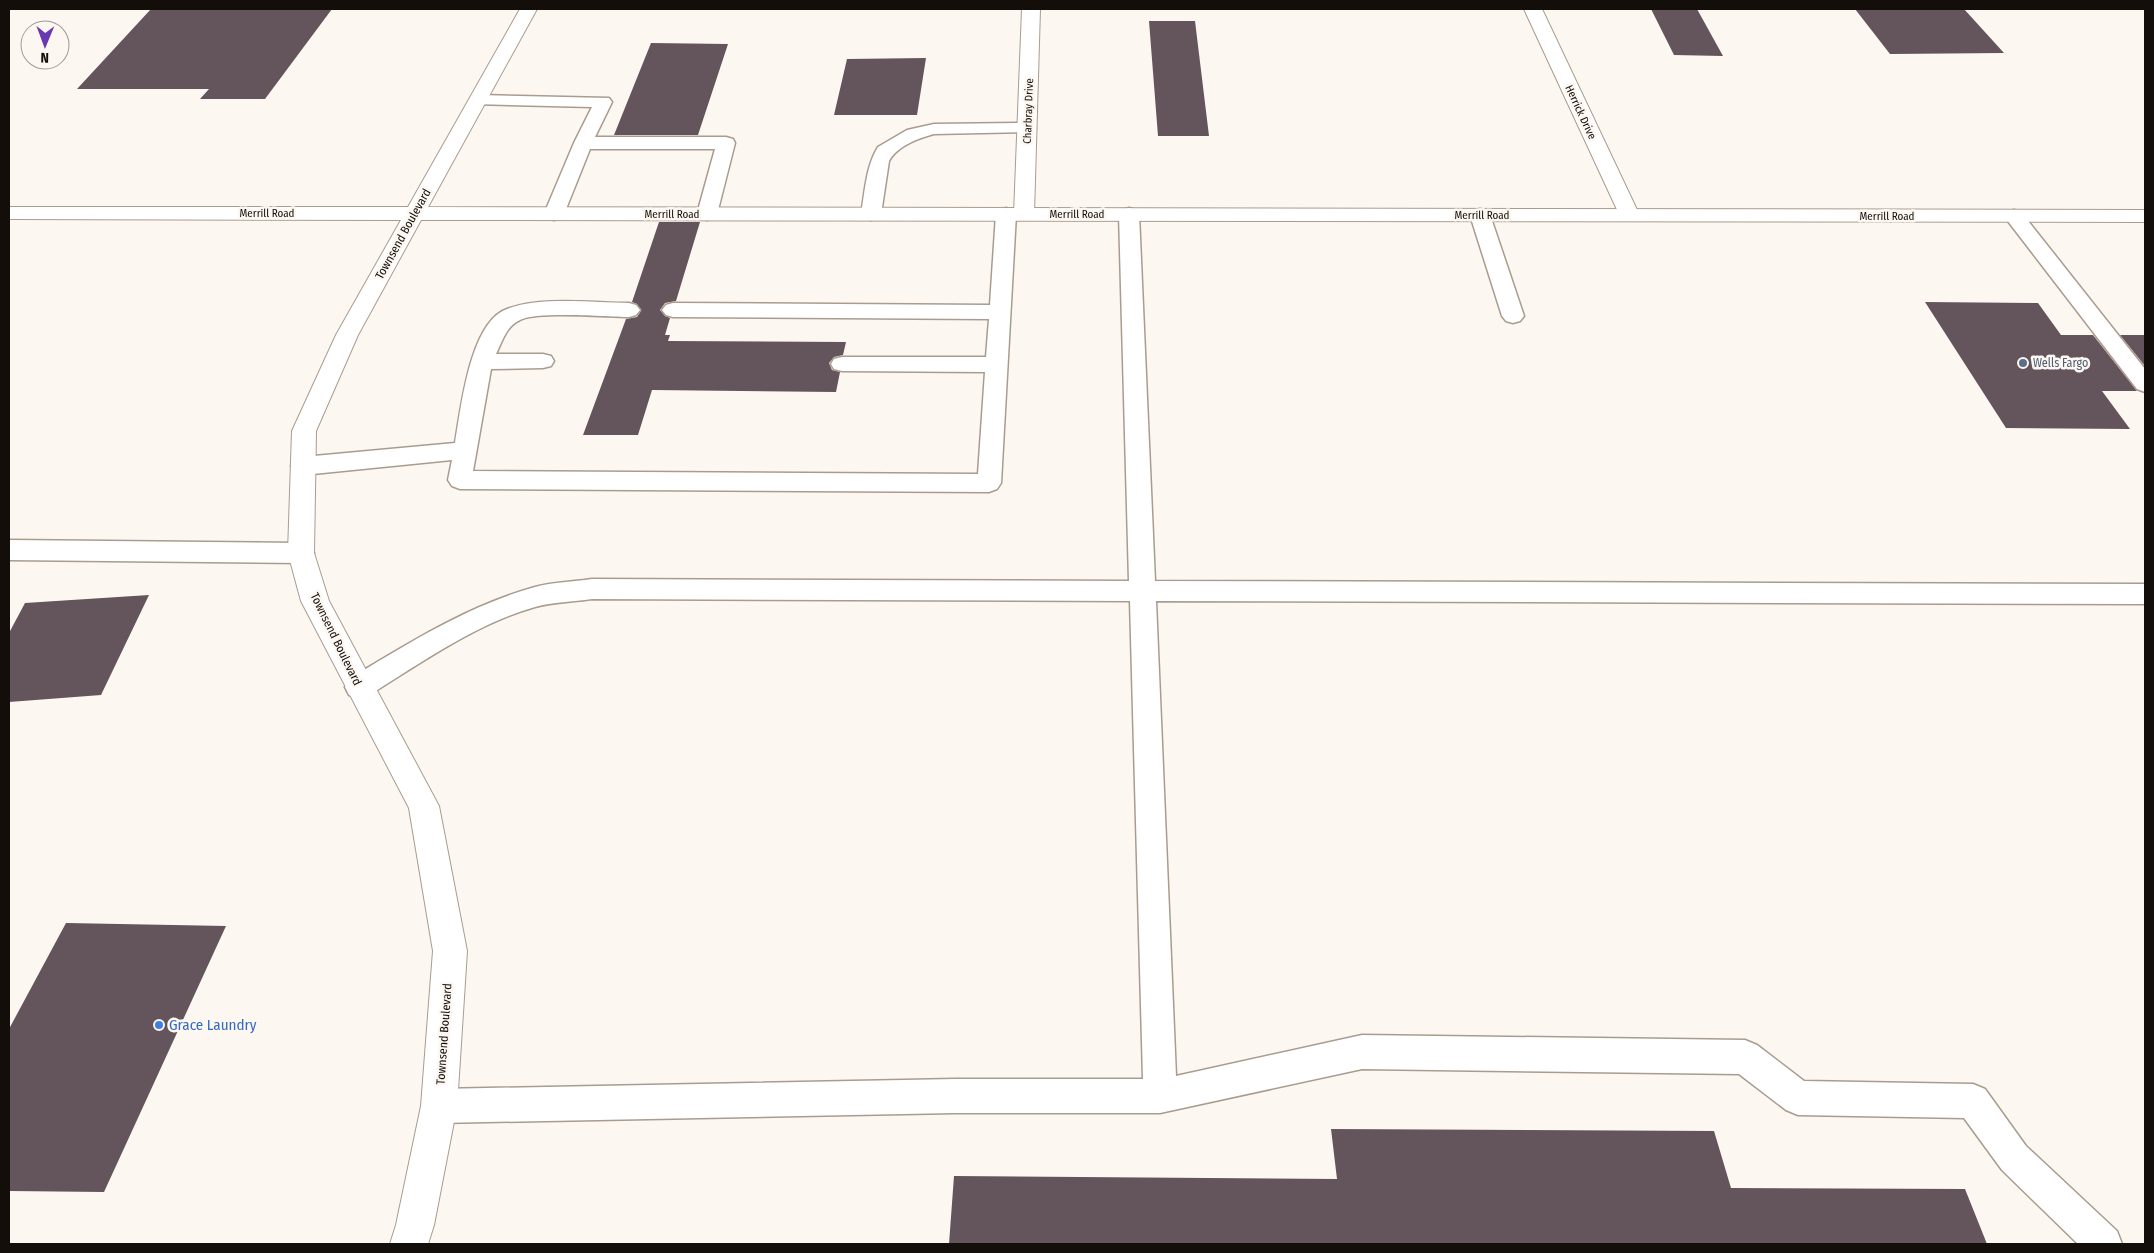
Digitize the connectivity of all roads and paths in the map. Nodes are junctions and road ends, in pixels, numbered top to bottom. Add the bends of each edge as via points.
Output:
1 (528, 9) edge
2 (1032, 9) edge
3 (1533, 9) edge
4 (479, 100) junction
5 (1027, 128) junction
6 (583, 143) junction
7 (9, 213) edge
8 (414, 214) junction
9 (554, 214) junction
10 (707, 214) junction
11 (871, 214) junction
12 (1016, 214) junction
13 (1129, 214) junction
14 (1629, 214) junction
15 (1480, 215) junction
16 (2014, 216) junction
17 (2145, 216) edge
18 (629, 310) dead end
19 (673, 310) dead end
20 (1000, 312) junction
21 (1513, 316) dead end
22 (543, 361) dead end
23 (481, 362) junction
24 (842, 364) dead end
25 (997, 364) junction
26 (2145, 384) edge
27 (466, 450) junction
28 (303, 466) junction
29 (9, 550) edge
30 (300, 553) junction
31 (1141, 591) junction
32 (2145, 594) edge
33 (359, 687) junction
34 (1160, 1096) junction
35 (439, 1106) junction
36 (409, 1244) edge
37 (2104, 1244) edge

1 - 4 street, Townsend Boulevard
2 - 5 street, Charbray Drive
3 - 14 street, Herrick Drive
4 - 6 lane via 603,102
4 - 8 street, Townsend Boulevard
5 - 11 lane via 934,129 913,134 885,151 880,161
5 - 12 street, Charbray Drive
6 - 9 lane
6 - 10 lane via 726,143
7 - 8 street, Merrill Road
8 - 9 street, Merrill Road
8 - 28 street, Townsend Boulevard via 347,335 304,431
9 - 10 street, Merrill Road
10 - 11 street, Merrill Road
11 - 12 street, Merrill Road
12 - 13 street, Merrill Road
12 - 20 lane
13 - 15 street, Merrill Road
13 - 31 lane
14 - 15 street, Merrill Road
14 - 16 street, Merrill Road
15 - 21 lane
16 - 17 street, Merrill Road
16 - 26 lane
18 - 23 lane via 538,309 513,314 499,325
19 - 20 lane
20 - 25 lane
22 - 23 lane
23 - 27 lane
24 - 25 lane
25 - 27 lane via 989,483 460,480
27 - 28 lane
28 - 30 street, Townsend Boulevard
29 - 30 lane
30 - 33 street, Townsend Boulevard via 316,601
31 - 32 lane
31 - 33 lane via 592,589 538,596 494,610 452,631
31 - 34 lane
33 - 35 street, Townsend Boulevard via 424,806 450,951
34 - 35 lane via 955,1096
34 - 37 lane via 1362,1052 1745,1057 1798,1098 1973,1101 2014,1158
35 - 36 street, Townsend Boulevard

